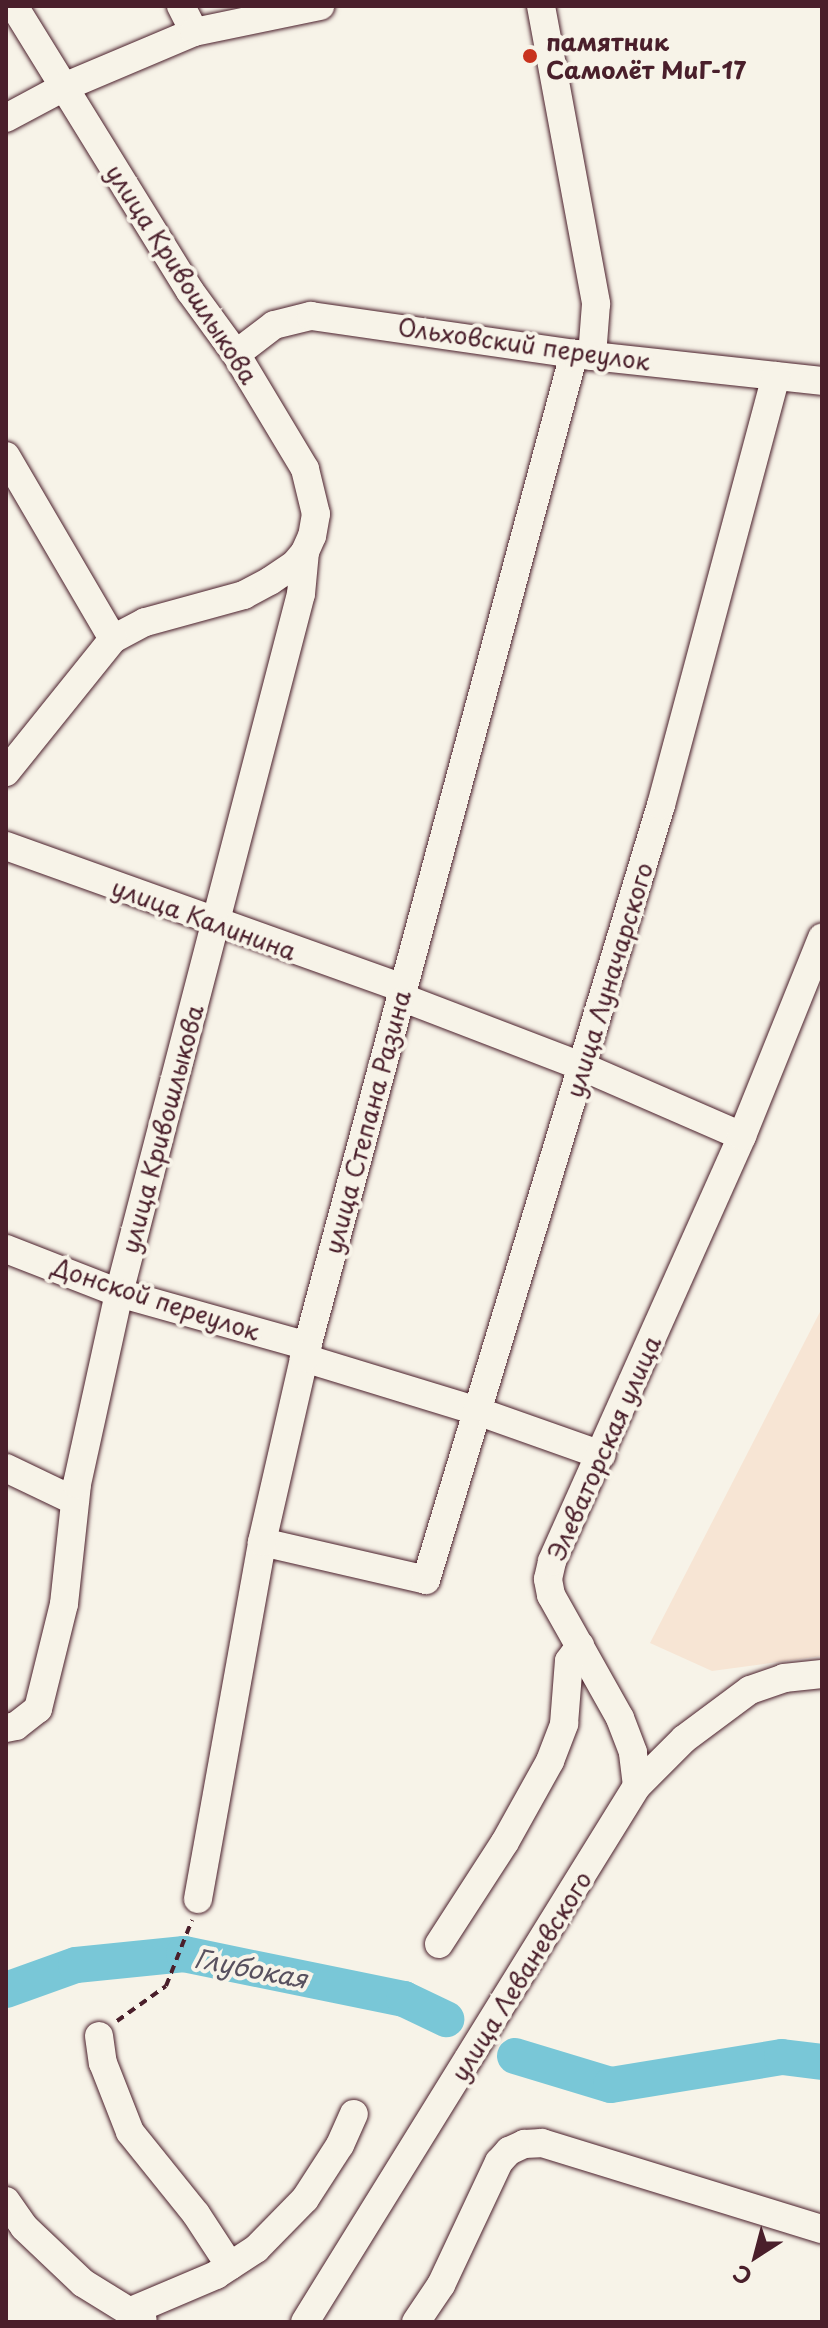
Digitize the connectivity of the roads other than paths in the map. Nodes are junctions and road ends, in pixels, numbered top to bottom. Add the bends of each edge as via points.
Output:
1 (14, 6) edge
2 (181, 6) edge
3 (320, 6) edge
4 (541, 6) edge
5 (194, 32) junction
6 (64, 87) junction
7 (6, 118) edge
8 (236, 354) junction
9 (583, 355) junction
10 (776, 376) junction
11 (822, 381) edge
12 (6, 456) edge
13 (305, 552) junction
14 (113, 639) junction
15 (6, 772) edge
16 (6, 846) edge
17 (215, 924) junction
18 (822, 938) edge
19 (402, 992) junction
20 (583, 1067) junction
21 (742, 1136) junction
22 (6, 1249) edge
23 (119, 1293) junction
24 (306, 1352) junction
25 (477, 1411) junction
26 (601, 1455) junction
27 (6, 1468) edge
28 (75, 1501) junction
29 (262, 1542) junction
30 (580, 1646) junction
31 (822, 1674) edge
32 (6, 1728) edge
33 (637, 1786) junction
34 (198, 1899) dead end
35 (439, 1944) dead end
36 (99, 2036) road end
37 (354, 2114) dead end
38 (6, 2201) edge
39 (822, 2229) edge
40 (230, 2266) junction
41 (138, 2317) edge
42 (305, 2322) edge
43 (416, 2322) edge

1 - 6 street, улица Кривошлыкова
2 - 5 street
3 - 5 street
4 - 9 street via 596,304
5 - 6 street
6 - 7 street
6 - 8 street, улица Кривошлыкова via 190,291
8 - 9 street, Ольховский переулок via 274,325 311,316
8 - 13 street, улица Кривошлыкова via 305,469 316,514
9 - 10 street, Ольховский переулок
9 - 19 street, улица Степана Разина
10 - 11 street, Ольховский переулок
10 - 20 street, улица Луначарского via 661,805
12 - 14 street
13 - 14 street via 295,564 244,595 145,622
13 - 17 street, улица Кривошлыкова via 301,594
14 - 15 street
16 - 17 street, улица Калинина
17 - 19 street, улица Калинина
17 - 23 street, улица Кривошлыкова
18 - 21 street, Элеваторская улица
19 - 20 street, улица Калинина
19 - 24 street, улица Степана Разина
20 - 21 street, улица Калинина
20 - 25 street, улица Луначарского
21 - 26 street, Элеваторская улица
22 - 23 street, Донской переулок
23 - 24 street, Донской переулок
23 - 28 street, улица Кривошлыкова
24 - 25 street, Донской переулок
24 - 29 street, улица Степана Разина
25 - 26 street, Донской переулок
25 - 29 street, улица Луначарского via 426,1580
26 - 30 street, Элеваторская улица via 548,1579 551,1595
27 - 28 street
28 - 32 street, улица Кривошлыкова via 64,1604 38,1709
29 - 34 street, улица Степана Разина
30 - 33 street, Элеваторская улица via 620,1718 633,1752
30 - 35 street via 569,1661 564,1724 550,1761
31 - 33 street, улица Леваневского via 784,1678 750,1690 684,1739
33 - 42 street, улица Леваневского
36 - 40 street via 103,2063 130,2132
37 - 40 street via 305,2199 256,2249
38 - 41 street via 24,2227 83,2283
39 - 43 street via 542,2143 524,2144 509,2151 487,2183 441,2285
40 - 41 street

